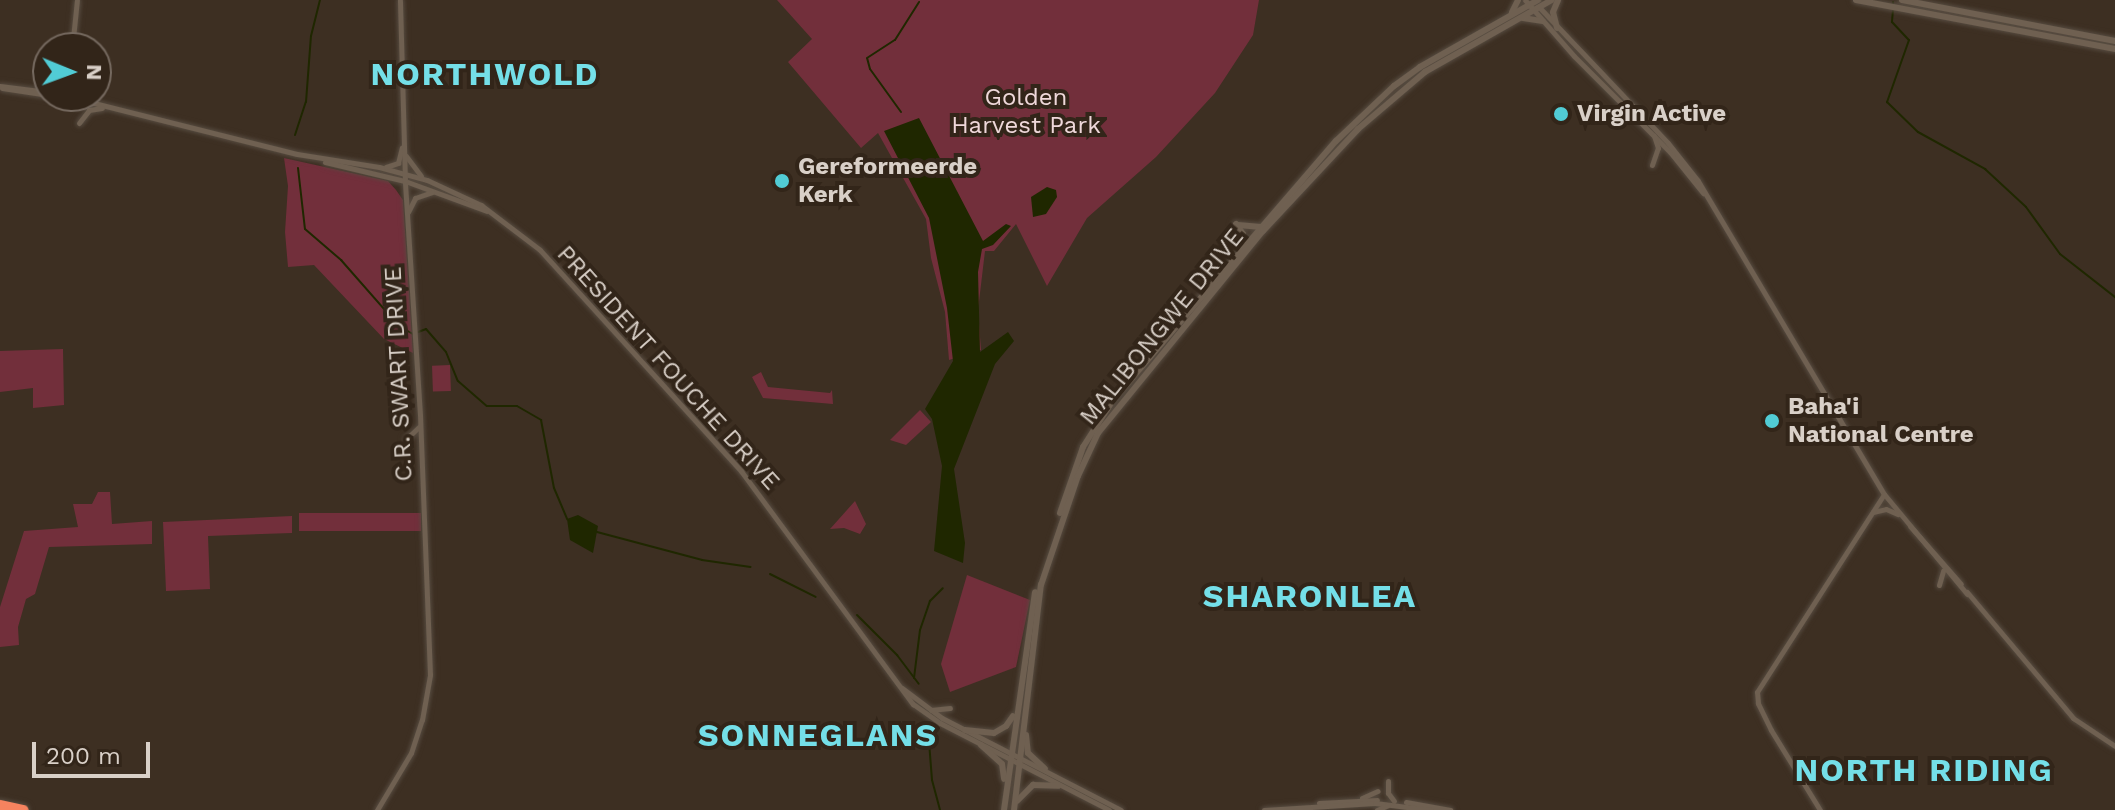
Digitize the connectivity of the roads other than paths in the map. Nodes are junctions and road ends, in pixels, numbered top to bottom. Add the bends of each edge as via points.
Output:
1 (77, 0) edge
2 (400, 0) edge
3 (1518, 0) edge
4 (1555, 0) edge
5 (1856, 0) edge
6 (1902, 0) edge
7 (1533, 3) edge
8 (1510, 15) junction
9 (1522, 18) junction
10 (1543, 21) junction
11 (1557, 28) junction
12 (74, 32) edge
13 (2115, 41) edge
14 (2115, 49) edge
15 (0, 87) edge
16 (32, 92) edge
17 (112, 109) edge
18 (112, 110) edge
19 (87, 112) edge
20 (79, 123) dead end
21 (176, 125) junction
22 (405, 130) junction
23 (1653, 134) junction
24 (405, 155) junction
25 (309, 156) junction
26 (1652, 165) dead end
27 (379, 167) junction
28 (380, 174) junction
29 (405, 178) junction
30 (427, 180) junction
31 (436, 191) junction
32 (1707, 198) junction
33 (406, 202) junction
34 (488, 212) junction
35 (407, 216) junction
36 (1261, 227) junction
37 (1241, 251) junction
38 (420, 424) junction
39 (429, 438) dead end
40 (406, 439) dead end
41 (1884, 494) junction
42 (1872, 513) junction
43 (1902, 516) junction
44 (1909, 525) junction
45 (1944, 570) junction
46 (1939, 585) dead end
47 (1967, 594) junction
48 (893, 679) junction
49 (927, 708) junction
50 (1016, 709) junction
51 (1026, 715) junction
52 (956, 725) junction
53 (965, 730) junction
54 (981, 745) junction
55 (2115, 746) edge
56 (1010, 756) junction
57 (1019, 761) junction
58 (1045, 769) junction
59 (1388, 781) dead end
60 (1058, 786) junction
61 (1378, 791) dead end
62 (1354, 802) junction
63 (1393, 802) junction
64 (0, 805) edge
65 (1014, 808) edge
66 (23, 810) edge
67 (375, 810) edge
68 (1002, 810) edge
69 (1109, 810) edge
70 (1121, 810) edge
71 (1264, 810) edge
72 (1361, 810) edge
73 (1377, 810) edge
74 (1431, 810) edge
75 (1450, 810) edge
76 (1820, 810) edge

1 - 12 street
2 - 22 street, C.R. SWART DRIVE
3 - 8 main road
4 - 7 main road, MALIBONGWE DRIVE
4 - 11 main road
5 - 14 main road
6 - 13 main road
7 - 8 main road, MALIBONGWE DRIVE
7 - 9 main road, MALIBONGWE DRIVE
7 - 10 street
7 - 11 street
8 - 36 main road, MALIBONGWE DRIVE via 1394,86 1336,141
9 - 10 main road
9 - 51 main road, MALIBONGWE DRIVE via 1425,72 1358,129 1263,231 1098,433 1041,585
10 - 23 street
11 - 32 street via 1668,143
15 - 16 street, PRESIDENT FOUCHE DRIVE
17 - 21 street, PRESIDENT FOUCHE DRIVE
18 - 21 street, PRESIDENT FOUCHE DRIVE
19 - 20 street
21 - 25 street, PRESIDENT FOUCHE DRIVE
22 - 24 street, C.R. SWART DRIVE
22 - 27 street via 399,160
23 - 26 street via 1658,148
23 - 32 street
24 - 29 street, C.R. SWART DRIVE
24 - 30 street
25 - 27 street, PRESIDENT FOUCHE DRIVE
25 - 28 street, PRESIDENT FOUCHE DRIVE
27 - 29 street, PRESIDENT FOUCHE DRIVE
28 - 29 street, PRESIDENT FOUCHE DRIVE
28 - 33 street via 399,185
29 - 30 street, PRESIDENT FOUCHE DRIVE
29 - 31 street, PRESIDENT FOUCHE DRIVE
29 - 33 street, C.R. SWART DRIVE
30 - 34 street, PRESIDENT FOUCHE DRIVE
31 - 34 street, PRESIDENT FOUCHE DRIVE
31 - 35 street via 415,198
32 - 41 street
33 - 35 street, C.R. SWART DRIVE
34 - 48 street, PRESIDENT FOUCHE DRIVE via 540,250 740,470
35 - 38 street, C.R. SWART DRIVE
36 - 37 main road, MALIBONGWE DRIVE
36 - 37 main road via 1237,225 1243,234
37 - 50 main road, MALIBONGWE DRIVE via 1115,398 1083,447 1037,584
38 - 39 street
38 - 40 street
38 - 67 street, C.R. SWART DRIVE via 428,696 414,745
41 - 42 street
41 - 43 street
42 - 43 street via 1886,509
42 - 76 street via 1757,692 1769,724
43 - 44 street
44 - 45 street
44 - 47 street
45 - 46 street
45 - 47 street
47 - 55 street via 2068,713
48 - 49 street, PRESIDENT FOUCHE DRIVE
48 - 54 street, PRESIDENT FOUCHE DRIVE via 920,710
49 - 52 street, PRESIDENT FOUCHE DRIVE
49 - 52 street via 950,709
50 - 53 main road via 998,732
50 - 56 main road, MALIBONGWE DRIVE
51 - 57 main road, MALIBONGWE DRIVE
51 - 58 main road via 1027,749
52 - 53 street, PRESIDENT FOUCHE DRIVE
53 - 56 street, PRESIDENT FOUCHE DRIVE
54 - 56 street, PRESIDENT FOUCHE DRIVE
54 - 68 main road via 1004,768
56 - 57 street, PRESIDENT FOUCHE DRIVE
56 - 68 main road, MALIBONGWE DRIVE
57 - 58 street, PRESIDENT FOUCHE DRIVE
57 - 60 street, PRESIDENT FOUCHE DRIVE
57 - 65 main road, MALIBONGWE DRIVE
58 - 70 street, PRESIDENT FOUCHE DRIVE
59 - 63 street
60 - 65 main road via 1029,787
60 - 69 street, PRESIDENT FOUCHE DRIVE
61 - 62 street
62 - 63 street
62 - 71 street
62 - 72 street
63 - 73 street
63 - 74 street
63 - 75 street
64 - 66 highway

